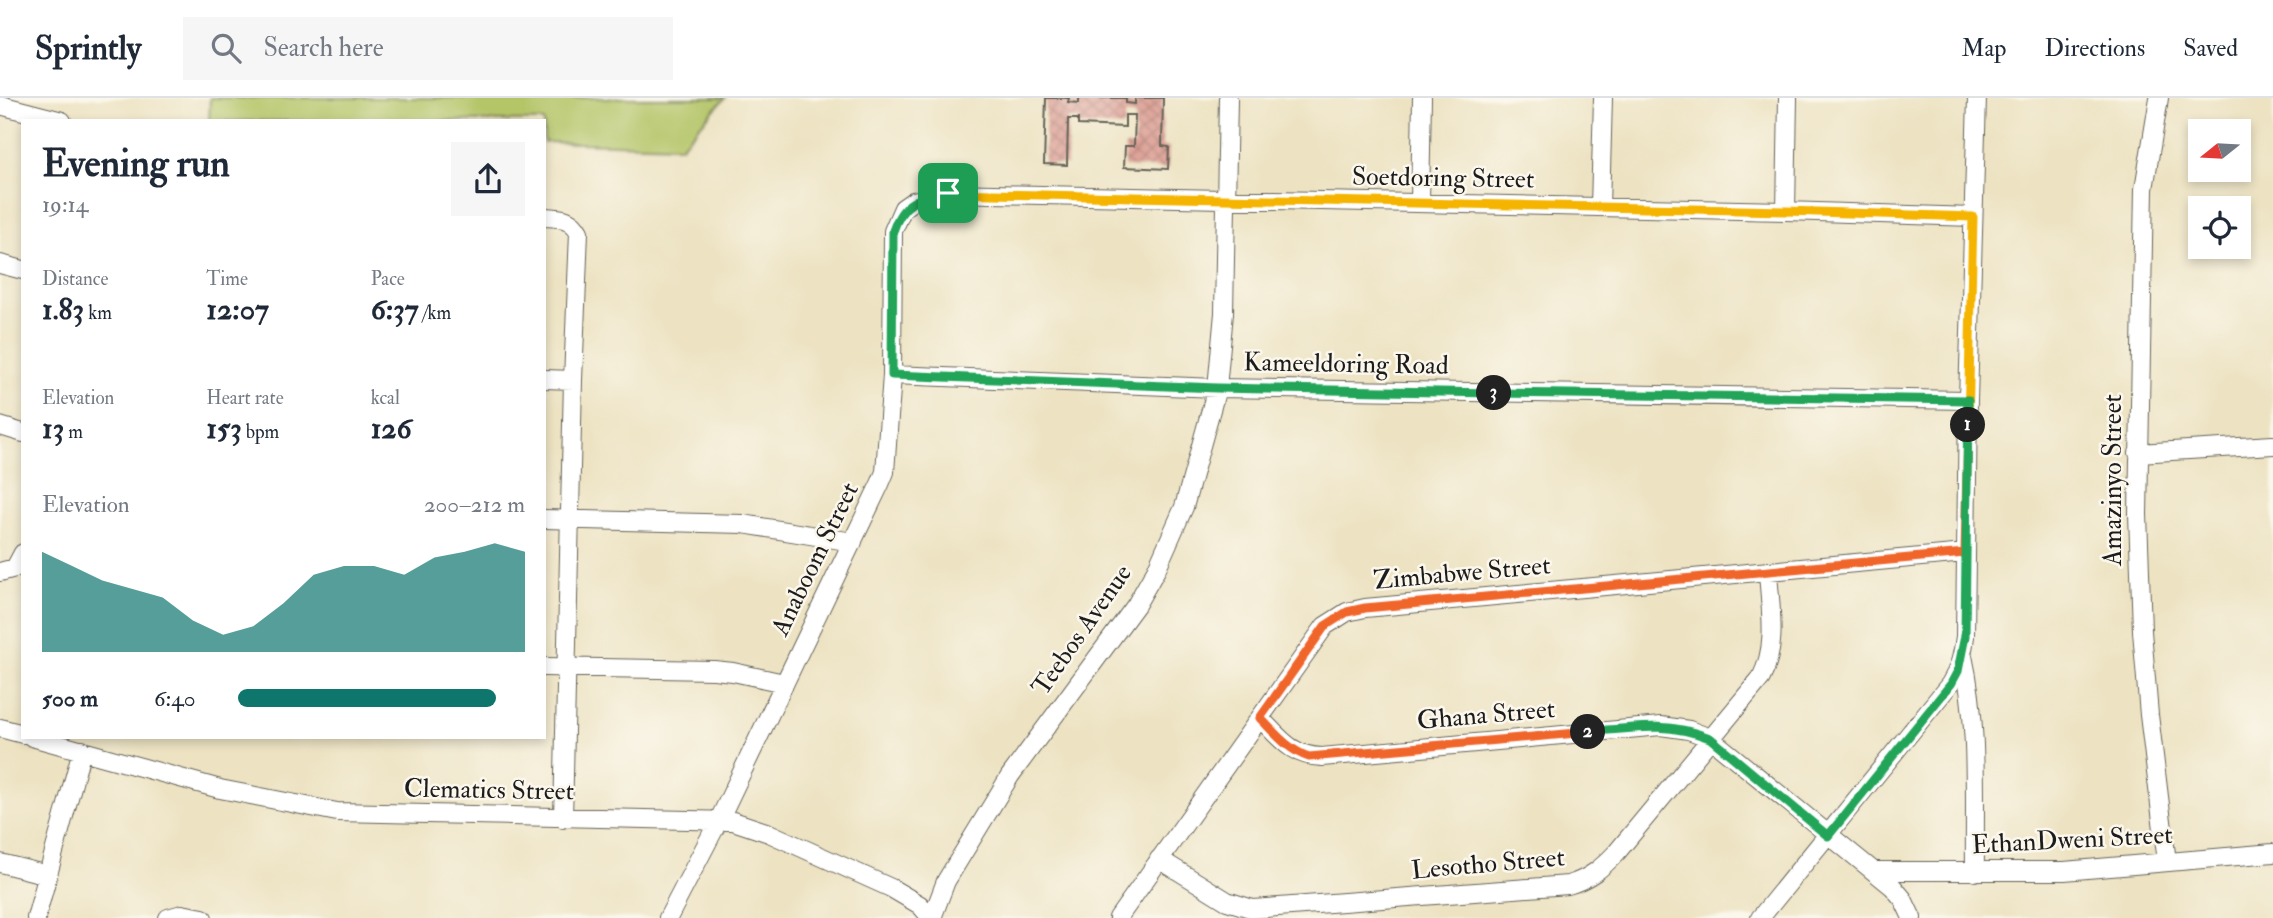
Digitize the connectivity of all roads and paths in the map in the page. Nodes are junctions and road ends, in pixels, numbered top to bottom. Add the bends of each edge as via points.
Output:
1 (1228, 98) edge
2 (1422, 98) edge
3 (1603, 98) edge
4 (1788, 98) edge
5 (1977, 98) edge
6 (2159, 98) edge
7 (0, 105) edge
8 (54, 119) edge
9 (1227, 200) junction
10 (913, 201) joint
11 (1420, 203) junction
12 (1600, 207) junction
13 (1786, 211) junction
14 (546, 217) edge
15 (1973, 217) junction
16 (0, 264) edge
17 (21, 269) edge
18 (892, 375) junction
19 (546, 379) edge
20 (573, 380) junction
21 (1217, 388) junction
22 (1968, 400) junction
23 (0, 426) edge
24 (21, 432) edge
25 (2273, 445) edge
26 (2138, 453) junction
27 (546, 519) edge
28 (571, 519) junction
29 (853, 542) junction
30 (1965, 553) junction
31 (21, 557) edge
32 (0, 572) edge
33 (1768, 572) junction
34 (1962, 655) junction
35 (546, 667) edge
36 (568, 667) junction
37 (785, 683) junction
38 (1260, 718) junction
39 (0, 729) edge
40 (21, 734) edge
41 (1710, 738) junction
42 (40, 739) edge
43 (82, 750) junction
44 (563, 818) junction
45 (719, 820) junction
46 (1828, 836) junction
47 (2273, 853) edge
48 (1159, 859) junction
49 (2167, 862) junction
50 (0, 863) edge
51 (1873, 871) junction
52 (1975, 872) junction
53 (48, 875) junction
54 (36, 918) edge
55 (168, 918) edge
56 (203, 918) edge
57 (668, 918) edge
58 (931, 918) edge
59 (1118, 918) edge
60 (1759, 918) edge
61 (1912, 918) edge

1 - 9 street, Teebos Avenue
2 - 11 street
3 - 12 street
4 - 13 street
5 - 15 street
6 - 26 street, Amazinyo Street via 2144,189
7 - 8 street
9 - 10 street, Soetdoring Street via 948,193
9 - 11 street, Soetdoring Street
9 - 21 street, Teebos Avenue
10 - 18 street, Anaboom Street via 898,215 893,231
11 - 12 street, Soetdoring Street
12 - 13 street, Soetdoring Street
13 - 15 street, Soetdoring Street
14 - 20 street via 566,218 579,232
15 - 22 street
16 - 17 street
18 - 21 street, Kameeldoring Road
18 - 29 street, Anaboom Street via 885,472
19 - 20 street
20 - 28 street
21 - 22 street, Kameeldoring Road
21 - 58 street, Teebos Avenue via 1184,507 1156,570 1136,605 1010,776 946,881
22 - 30 street
23 - 24 street
25 - 26 street
26 - 49 street, Amazinyo Street via 2142,631
27 - 28 street
28 - 29 street via 743,524
28 - 36 street
29 - 37 street, Anaboom Street
30 - 33 street, Zimbabwe Street
30 - 34 street
31 - 32 street via 15,568
33 - 38 street, Zimbabwe Street via 1347,612 1325,626
33 - 41 street, Lesotho Street via 1768,664
34 - 46 street via 1951,684
34 - 52 street via 1974,720
35 - 36 street
36 - 37 street via 713,670
36 - 44 street
37 - 45 street, Anaboom Street
38 - 41 street, Ghana Street via 1288,746 1309,757 1661,726
38 - 48 street, Zimbabwe Street
39 - 40 street
41 - 46 street, Ghana Street
41 - 48 street, Lesotho Street via 1601,870 1568,885 1253,909 1227,901
42 - 43 street, Clematics Street
43 - 44 street, Clematics Street via 220,789 314,809
43 - 53 street
44 - 45 street, Clematics Street
45 - 57 street, Anaboom Street
45 - 58 street, Clematics Street via 769,833 878,882 920,905
46 - 51 street, Ghana Street
46 - 60 street
47 - 49 street, EthanDweni Street
48 - 59 street, Zimbabwe Street
49 - 52 street, EthanDweni Street via 2064,871
50 - 53 street
51 - 52 street, EthanDweni Street
51 - 61 street, Ghana Street via 1903,899
53 - 54 street
55 - 56 street via 182,914

